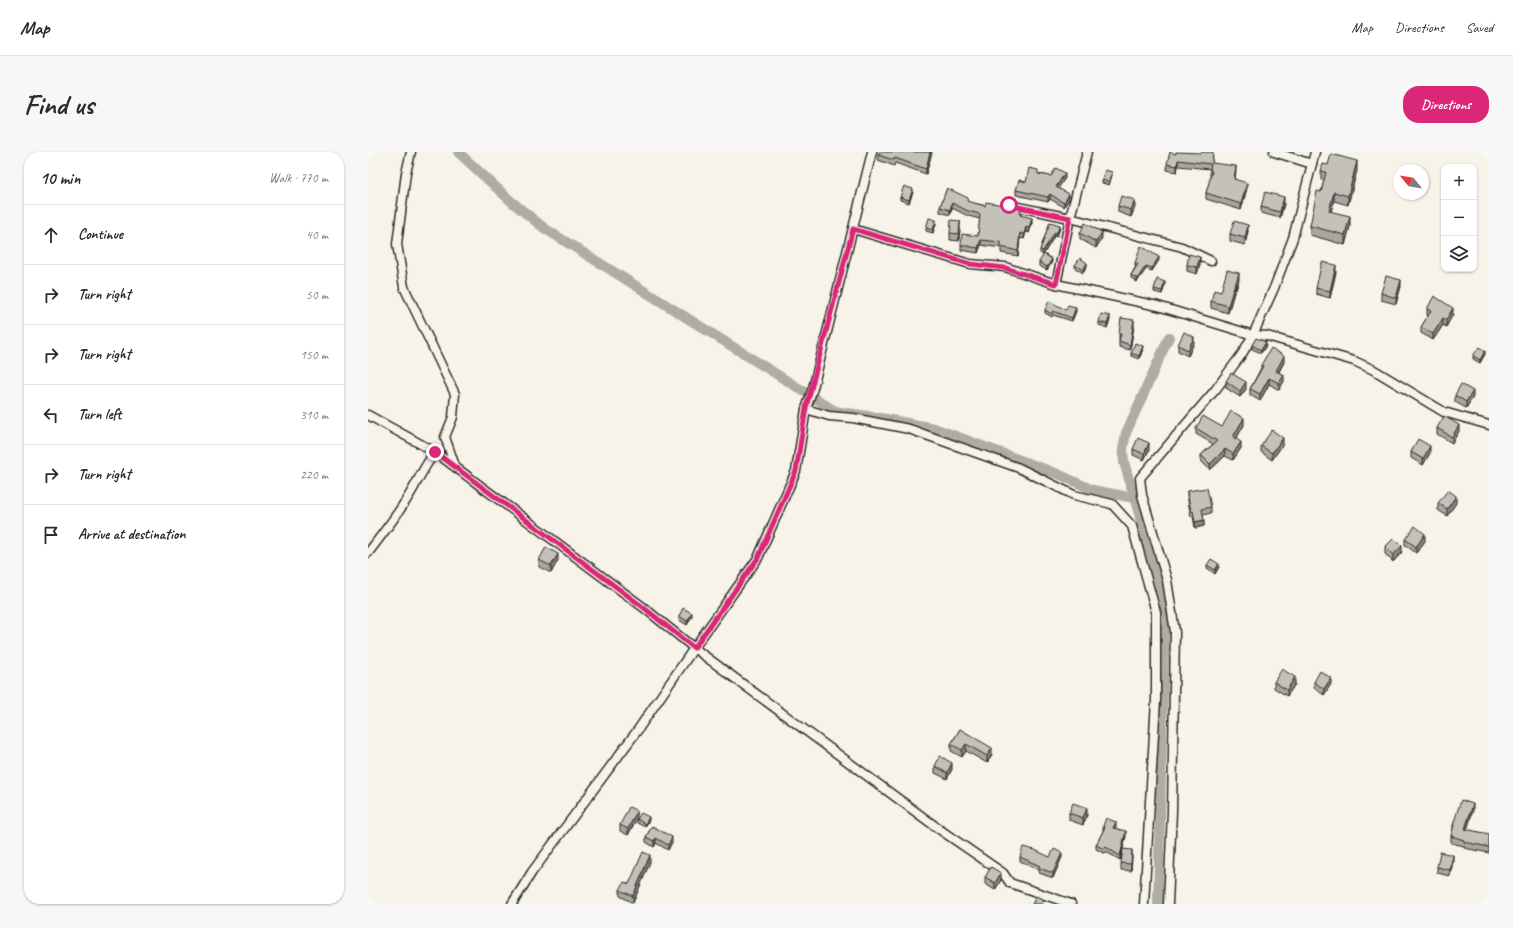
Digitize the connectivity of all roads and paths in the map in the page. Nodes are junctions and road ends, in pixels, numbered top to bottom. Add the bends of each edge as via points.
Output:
1 (411, 152) edge
2 (872, 152) edge
3 (1087, 152) edge
4 (1274, 152) edge
5 (1316, 152) edge
6 (1312, 164) junction
7 (1009, 205) edge
8 (1070, 218) junction
9 (853, 229) junction
10 (1211, 261) dead end
11 (1056, 284) junction
12 (1253, 335) junction
13 (806, 408) junction
14 (368, 415) edge
15 (1489, 425) edge
16 (435, 452) junction
17 (456, 467) junction
18 (368, 553) edge
19 (694, 648) junction
20 (512, 904) edge
21 (1070, 904) edge
22 (1144, 904) edge
23 (1168, 904) edge

1 - 17 street via 397,244 404,287 455,394 453,417 445,438
2 - 9 street
3 - 8 street
4 - 6 street
5 - 6 street
6 - 12 street via 1293,238
7 - 8 street
8 - 10 street via 1182,246
8 - 11 street
9 - 11 street via 970,264 1005,268
9 - 13 street
11 - 12 street via 1158,306
12 - 15 street via 1267,336 1354,361 1374,370 1444,412
12 - 23 street via 1216,389 1140,478 1142,495 1167,580 1175,632
13 - 19 street via 796,471 758,558
13 - 22 street via 829,416 909,429 1019,468 1074,496 1112,504 1132,526 1156,612 1156,700
14 - 16 street
16 - 17 street
16 - 18 street via 390,524
17 - 19 street
19 - 20 street via 637,731 532,872
19 - 21 street via 939,829 1003,873 1010,883

